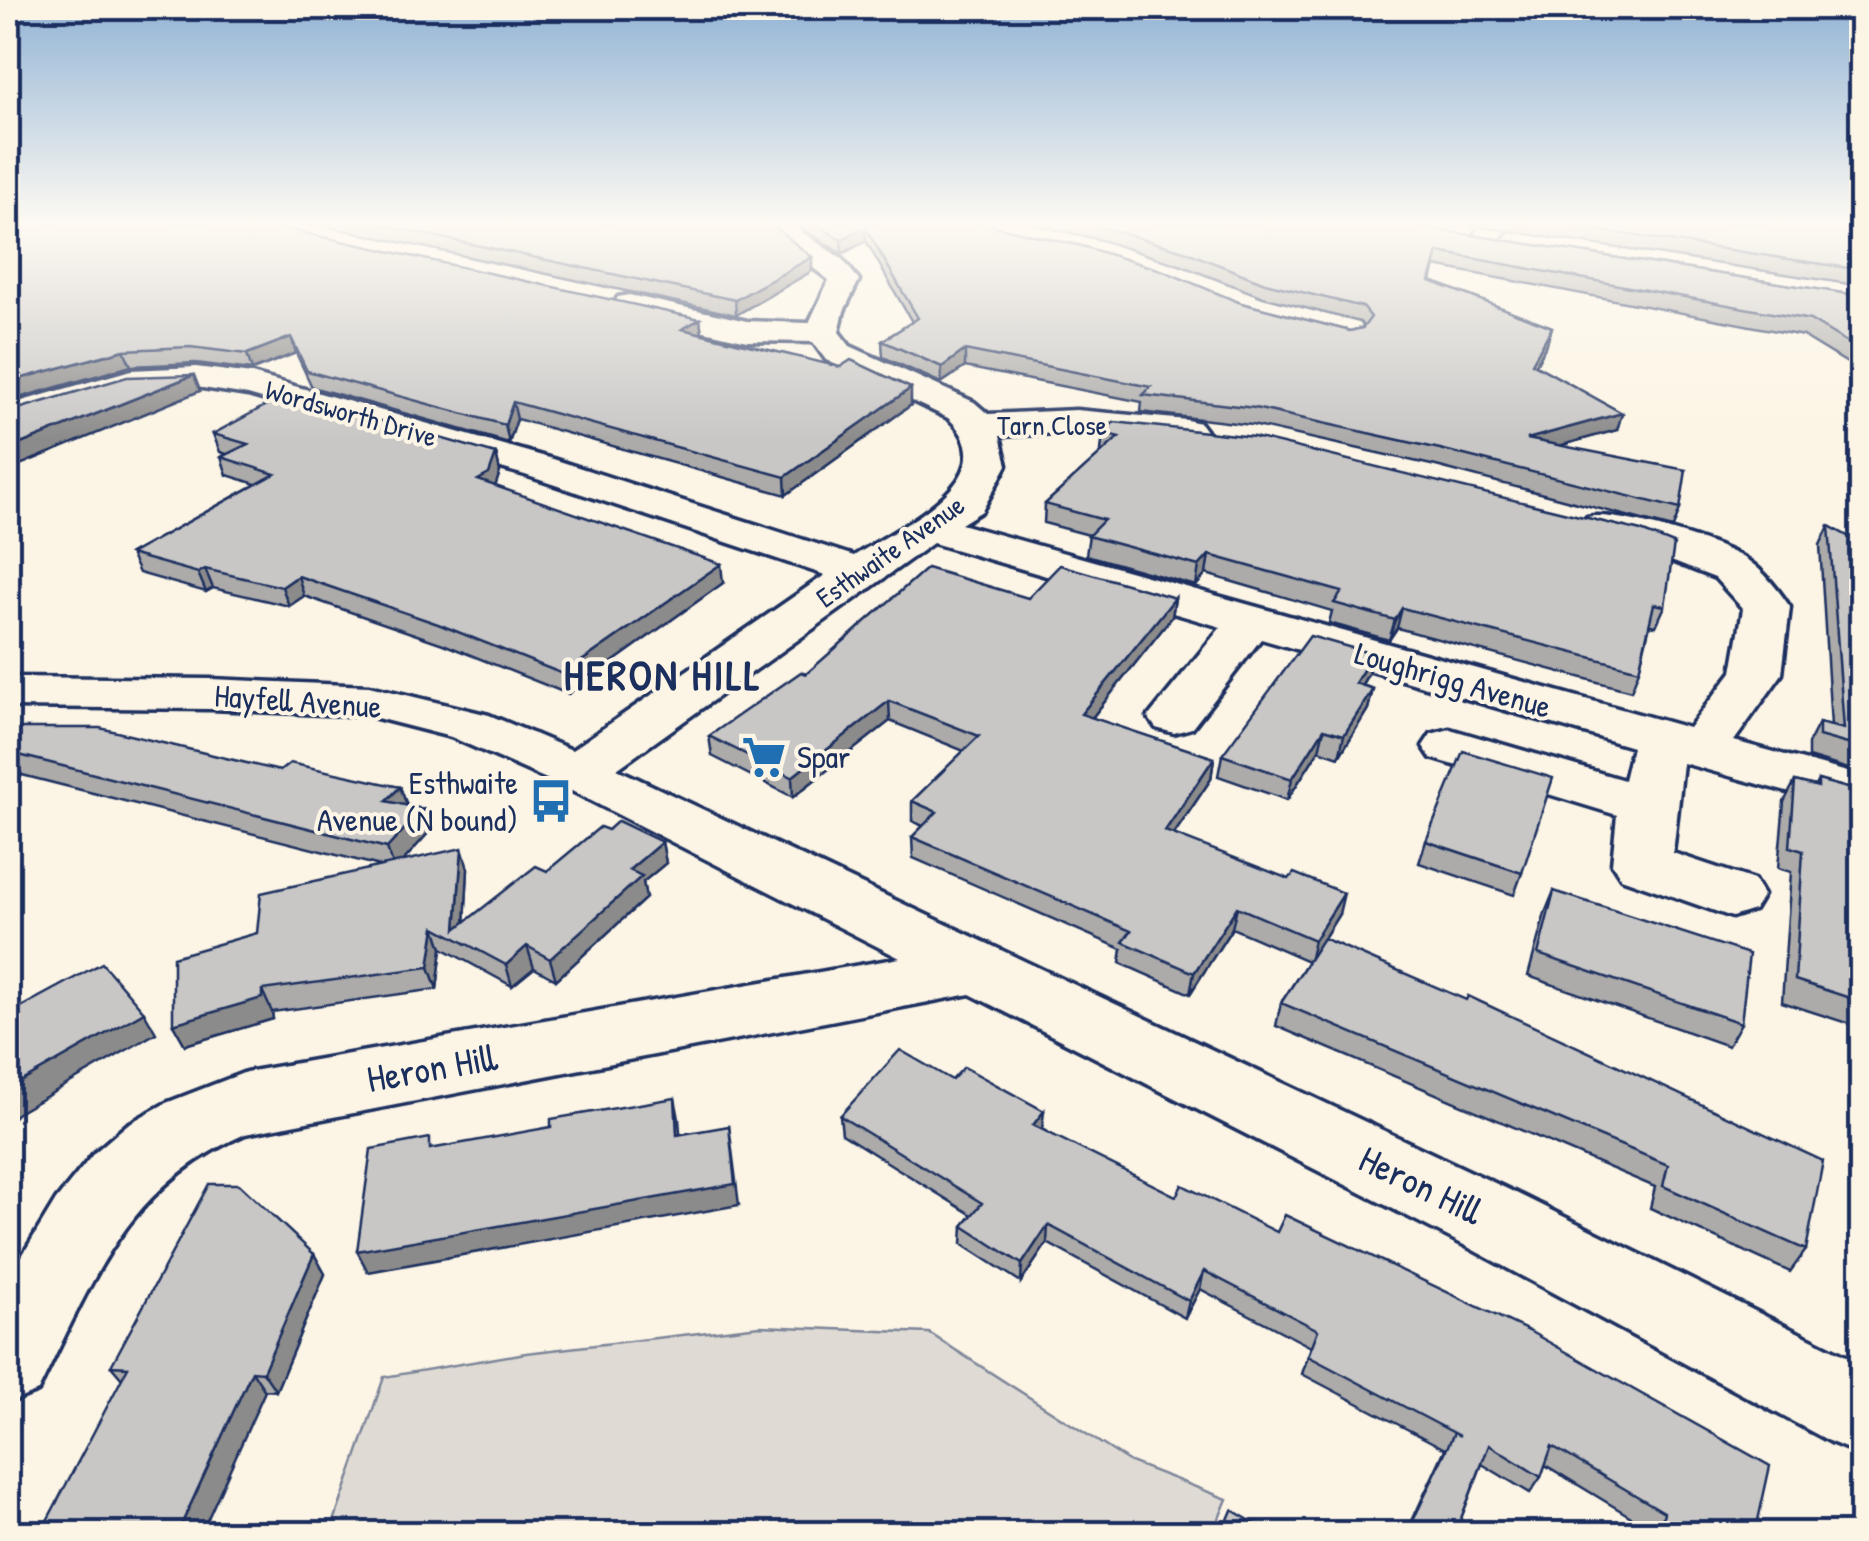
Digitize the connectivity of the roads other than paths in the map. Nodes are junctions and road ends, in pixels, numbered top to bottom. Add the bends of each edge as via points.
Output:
1 (837, 295) edge
2 (596, 297) edge
3 (822, 332) junction
4 (8, 416) edge
5 (979, 426) junction
6 (1233, 438) edge
7 (1560, 514) edge
8 (930, 530) junction
9 (859, 572) junction
10 (1250, 622) junction
11 (8, 692) edge
12 (1174, 717) dead end
13 (1680, 745) junction
14 (1450, 746) dead end
15 (577, 772) junction
16 (1862, 795) edge
17 (1647, 805) junction
18 (1732, 895) dead end
19 (976, 968) junction
20 (8, 1361) edge
21 (1862, 1411) edge

1 - 3 street
2 - 3 street via 747,331
3 - 5 street via 838,353 962,410
4 - 9 street, Wordsworth Drive via 131,380 196,377 252,385 538,467
5 - 6 street, Tarn Close via 1076,421
5 - 8 street, Esthwaite Avenue via 987,464 967,502
7 - 13 street via 1731,568 1766,607 1756,674
8 - 9 street, Esthwaite Avenue
8 - 10 street, Loughrigg Avenue
9 - 15 street, Esthwaite Avenue
10 - 12 street
10 - 13 street, Loughrigg Avenue
11 - 15 street, Hayfell Avenue via 369,701 470,726
13 - 16 street, Loughrigg Avenue
13 - 17 street
14 - 17 street
15 - 19 street, Heron Hill
17 - 18 street via 1642,864
19 - 20 street, Heron Hill via 246,1102 201,1120 144,1154 108,1190
19 - 21 street, Heron Hill via 1492,1220

